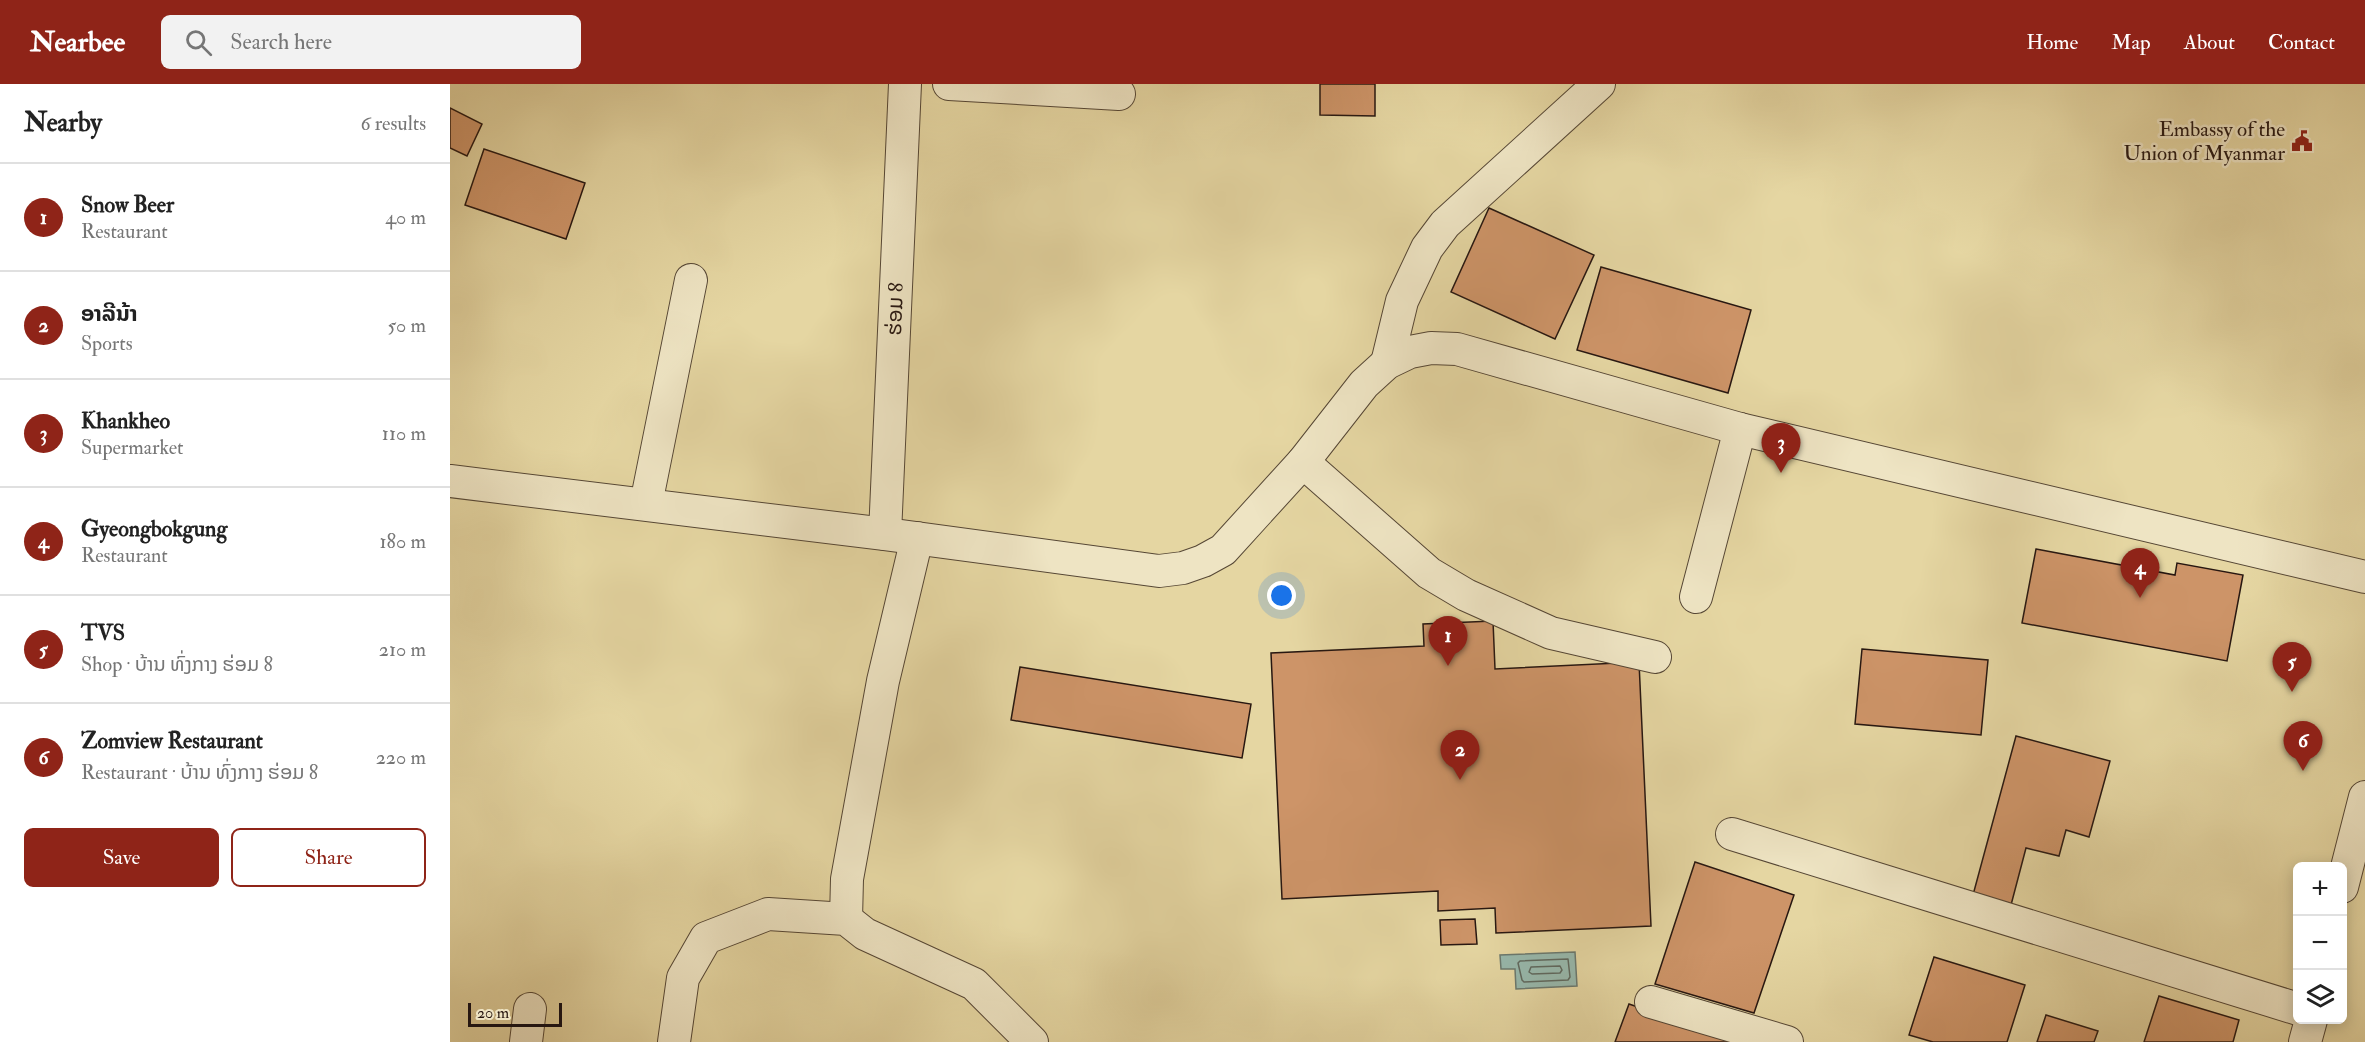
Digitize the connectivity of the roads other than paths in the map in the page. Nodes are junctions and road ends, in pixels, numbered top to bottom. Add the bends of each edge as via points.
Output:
1 (905, 84) edge
2 (949, 84) edge
3 (1599, 84) edge
4 (1119, 94) dead end
5 (691, 280) dead end
6 (1387, 363) junction
7 (1740, 429) junction
8 (1303, 462) junction
9 (450, 481) edge
10 (646, 504) junction
11 (885, 534) junction
12 (917, 538) junction
13 (2365, 577) edge
14 (1696, 597) dead end
15 (1655, 657) dead end
16 (2362, 815) edge
17 (1732, 834) dead end
18 (2347, 872) edge
19 (846, 919) junction
20 (1651, 1002) dead end
21 (2293, 1006) edge
22 (530, 1010) dead end
23 (2310, 1024) edge
24 (526, 1042) edge
25 (674, 1042) edge
26 (1032, 1042) edge
27 (1787, 1042) edge
28 (2305, 1042) edge

1 - 11 street, ຮ່ອມ 8
2 - 4 street
3 - 6 street via 1445,224 1427,248 1402,301
5 - 10 street
6 - 7 street via 1410,352 1457,349
6 - 8 street via 1364,384
7 - 13 street
7 - 14 street
8 - 12 street via 1223,550 1183,568 1159,571
8 - 15 street via 1429,573 1466,595 1551,633
9 - 10 street
10 - 11 street
11 - 12 street
12 - 19 street via 883,681 847,879
16 - 18 street
17 - 21 street
19 - 25 street via 768,914 706,938 683,978
19 - 26 street via 865,934 974,984
20 - 27 street
22 - 24 street
23 - 28 street

